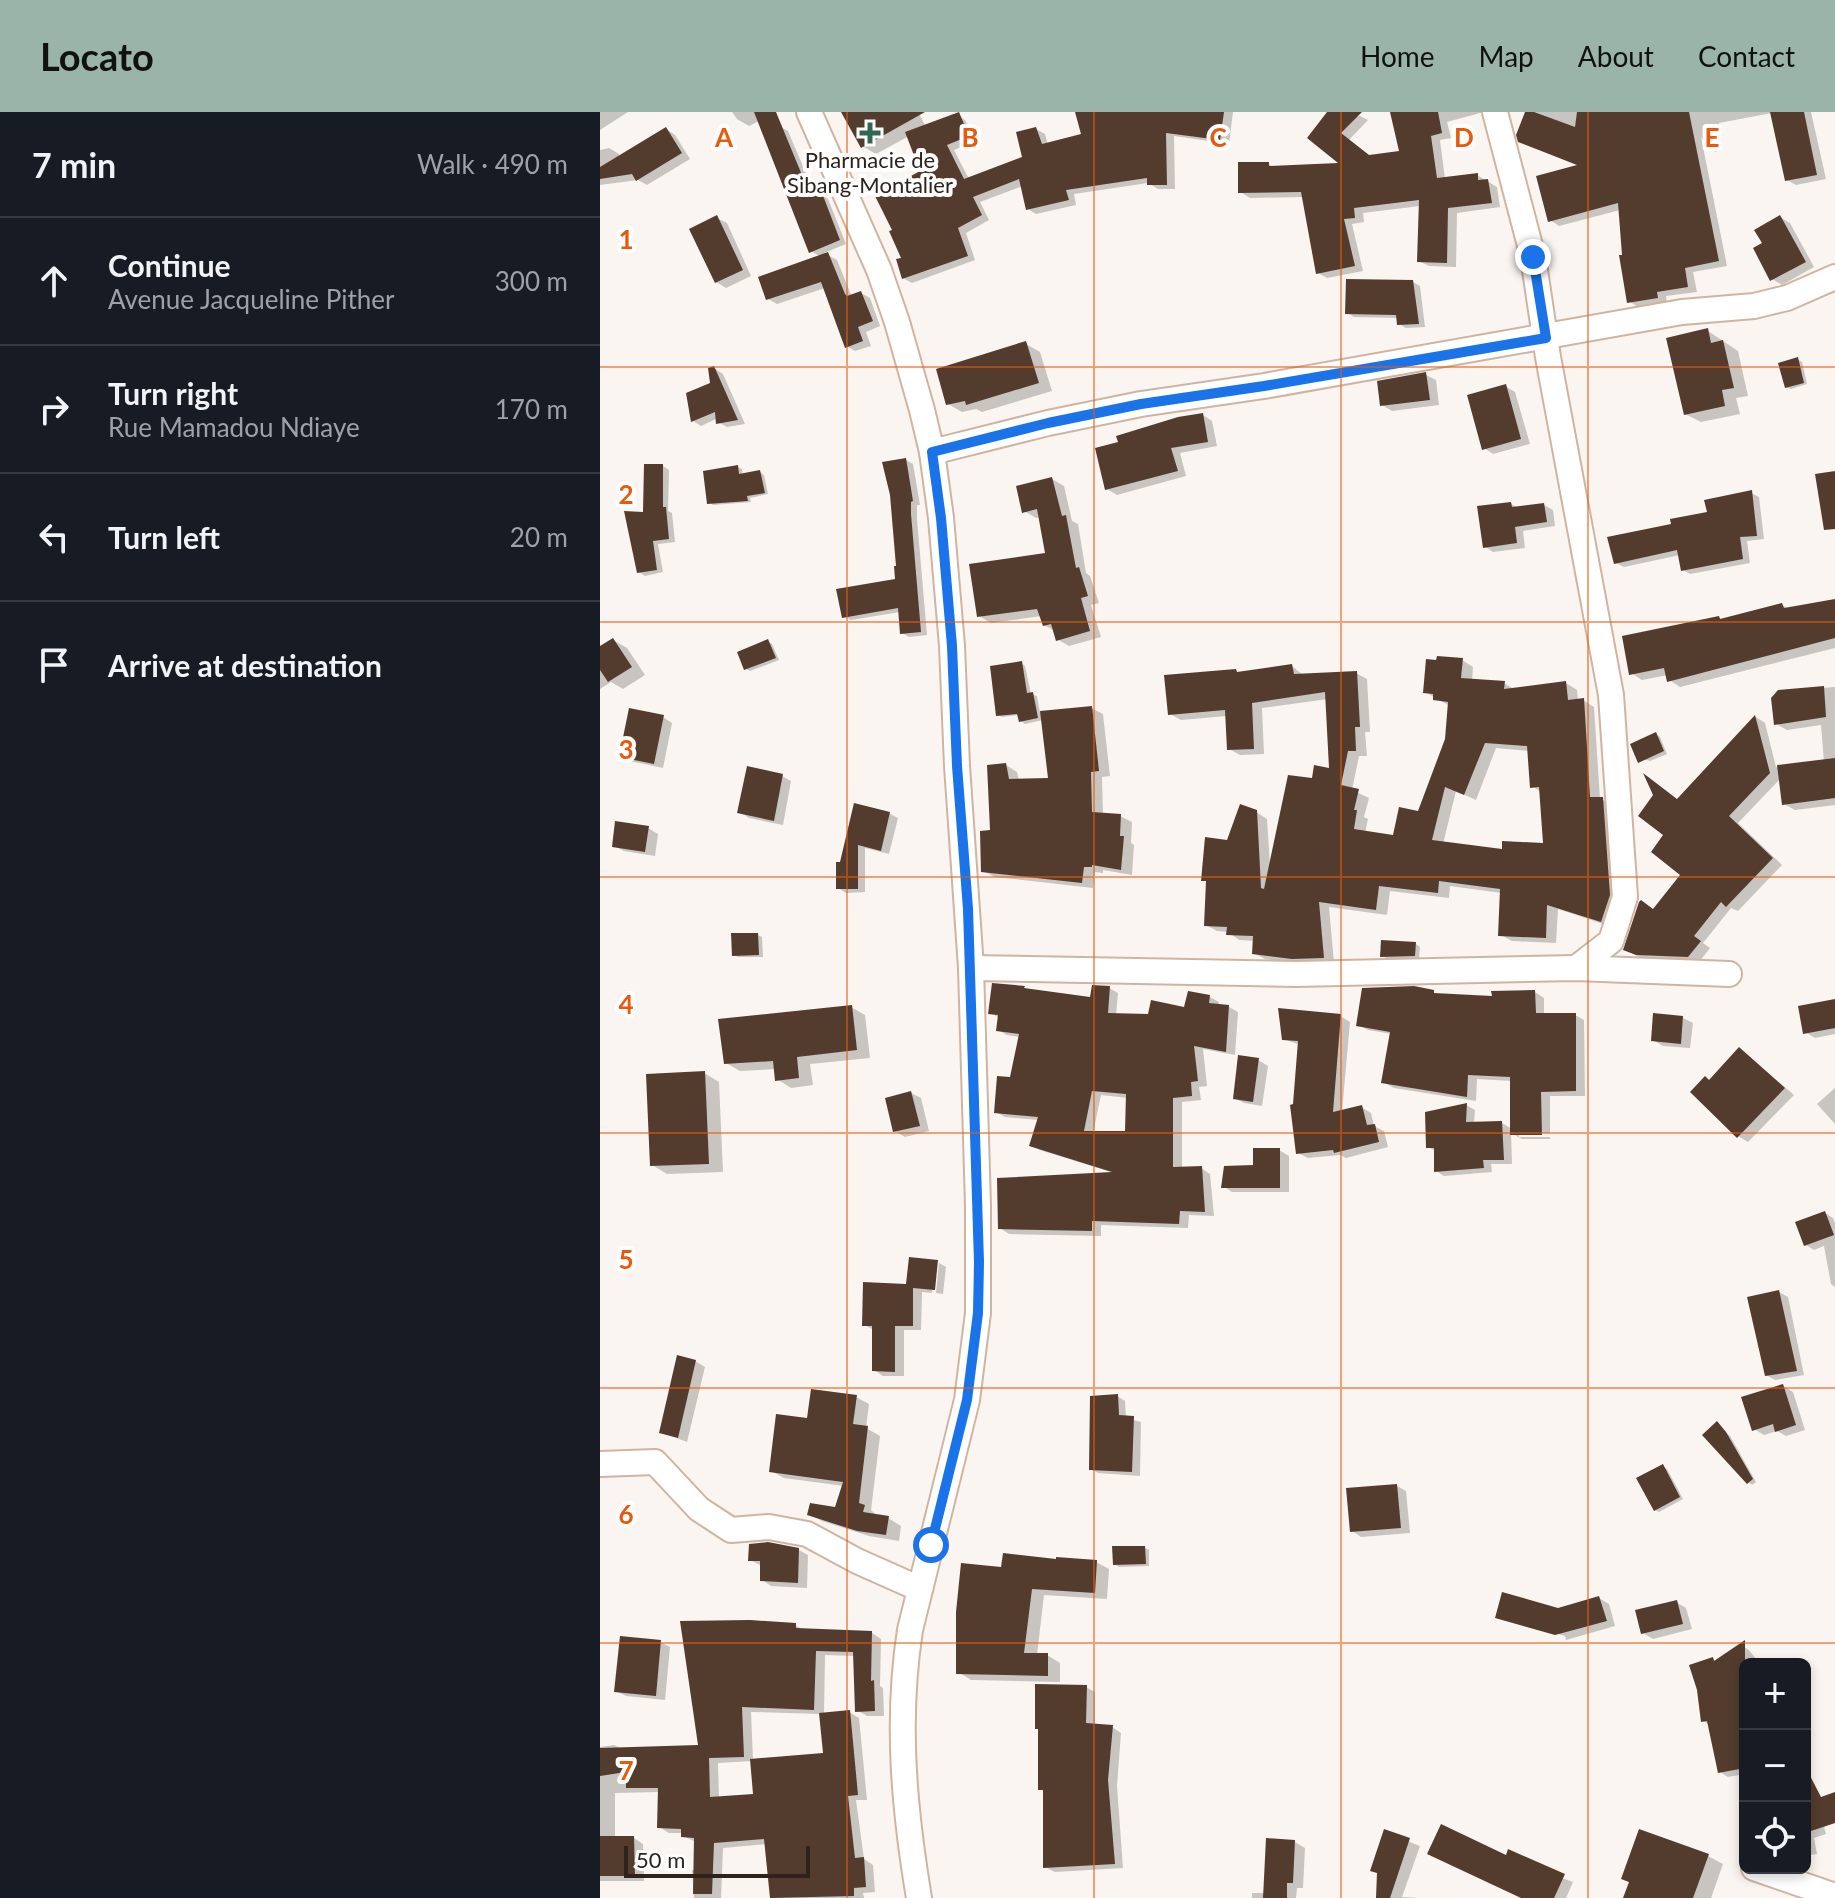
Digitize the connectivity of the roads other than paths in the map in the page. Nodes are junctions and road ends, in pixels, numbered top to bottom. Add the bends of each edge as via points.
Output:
1 (809, 112) edge
2 (1495, 112) edge
3 (1835, 277) edge
4 (1546, 338) junction
5 (932, 452) junction
6 (971, 968) junction
7 (1576, 968) junction
8 (1729, 974) dead end
9 (600, 1464) edge
10 (920, 1589) junction
11 (1771, 1874) edge
12 (1835, 1896) edge
13 (919, 1898) edge

1 - 5 street via 879,270
2 - 4 street via 1533,257
3 - 4 street via 1754,306 1682,312
4 - 5 street via 1141,404
4 - 7 street via 1611,695 1625,897 1611,941
5 - 6 street via 952,646
6 - 7 street via 1296,974
6 - 10 street via 978,1313 967,1400
7 - 8 street
9 - 10 street via 655,1462 699,1509 731,1530 769,1527 807,1534
10 - 13 street via 905,1662 901,1726 903,1790
11 - 12 street

